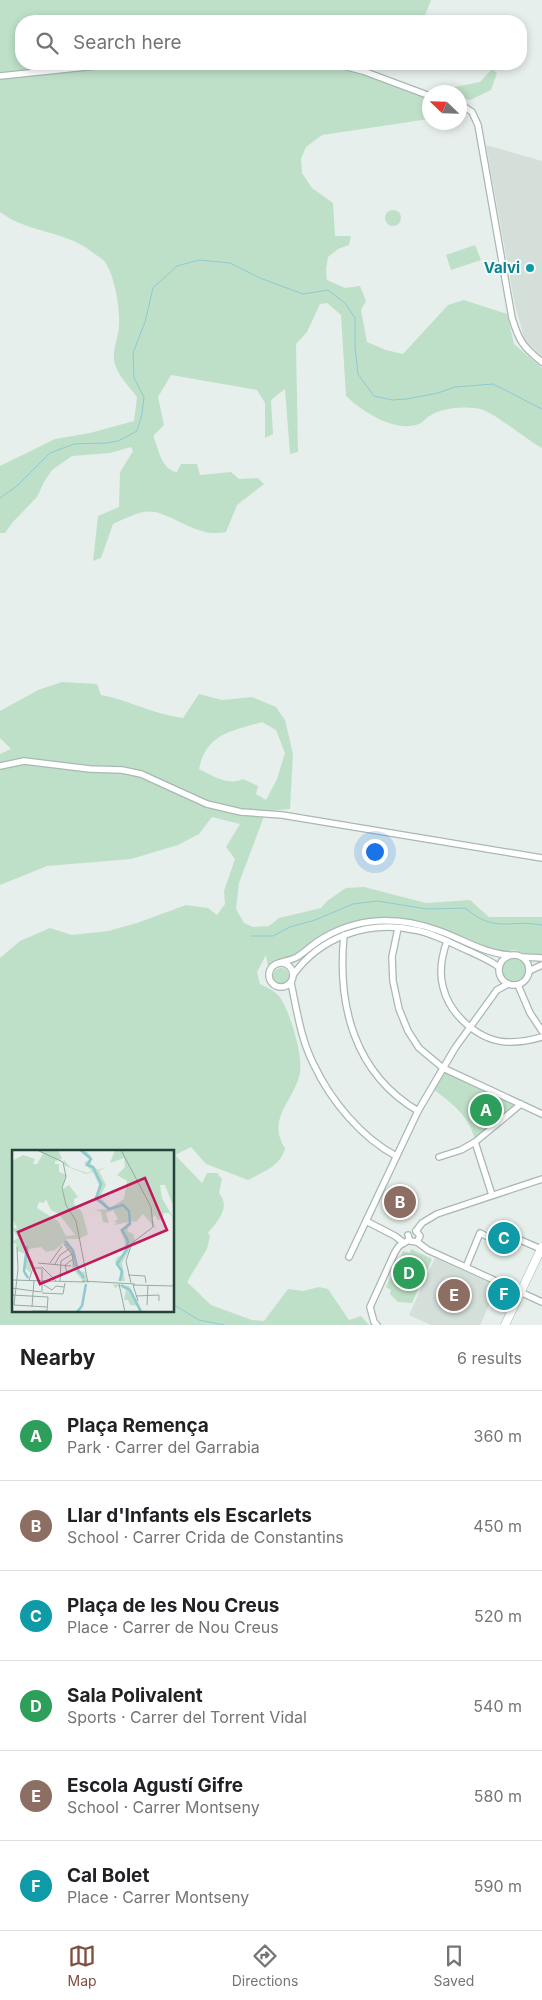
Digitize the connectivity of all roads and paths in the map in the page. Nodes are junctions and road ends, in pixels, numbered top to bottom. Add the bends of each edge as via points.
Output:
1 (58, 70) edge
2 (359, 70) edge
3 (0, 76) edge
4 (422, 93) edge
5 (467, 109) edge
6 (542, 362) edge
7 (0, 766) edge
8 (542, 858) edge
9 (398, 928) junction
10 (344, 935) junction
11 (447, 941) junction
12 (491, 953) junction
13 (509, 955) junction
14 (296, 957) junction
15 (523, 957) junction
16 (542, 960) edge
17 (279, 963) junction
18 (500, 965) junction
19 (530, 970) junction
20 (293, 973) junction
21 (500, 975) junction
22 (291, 983) junction
23 (508, 984) junction
24 (518, 984) junction
25 (497, 990) junction
26 (470, 1027) junction
27 (542, 1031) edge
28 (542, 1036) edge
29 (443, 1068) junction
30 (521, 1104) junction
31 (418, 1111) junction
32 (542, 1114) edge
33 (475, 1142) junction
34 (396, 1156) junction
35 (439, 1157) dead end
36 (542, 1179) edge
37 (492, 1195) junction
38 (366, 1222) junction
39 (416, 1231) junction
40 (512, 1236) dead end
41 (407, 1239) junction
42 (496, 1241) dead end
43 (417, 1242) junction
44 (542, 1248) edge
45 (349, 1257) dead end
46 (466, 1267) junction
47 (520, 1292) junction
48 (542, 1302) edge
49 (377, 1325) edge
50 (505, 1325) edge

1 - 3 street
2 - 4 street
5 - 6 street via 478,125 512,318 526,350
7 - 8 street via 24,761 122,770 141,774 207,804 241,812 282,815
9 - 10 street via 380,927
9 - 11 street via 416,930
9 - 29 street via 392,957 399,1009 419,1048
10 - 20 street via 315,951
10 - 31 street via 342,984 346,1011 355,1036 381,1079
11 - 18 street
11 - 26 street via 441,970 443,987 449,1003
12 - 13 street
12 - 14 street via 442,931 395,920 347,926
12 - 18 street
13 - 15 street
13 - 18 street
14 - 17 street
14 - 20 street
15 - 16 street
15 - 19 street
16 - 19 street
17 - 20 street via 286,964
17 - 22 street via 269,971 270,980 282,988
18 - 21 street
19 - 24 street via 526,980
20 - 22 street
21 - 23 street
21 - 25 street
22 - 34 street via 300,1027 314,1065 331,1093 363,1131
23 - 24 street
23 - 25 street
24 - 27 street via 530,1013
25 - 26 street
26 - 28 street via 488,1037 509,1042 529,1041
26 - 29 street
29 - 30 street
29 - 31 street
30 - 32 street
30 - 33 street
31 - 34 street
33 - 35 street
33 - 37 street
34 - 38 street
36 - 37 street
37 - 39 street via 436,1214
38 - 41 street
38 - 45 street
39 - 41 street via 412,1230
39 - 43 street via 420,1236
40 - 44 street
41 - 43 street
41 - 49 street via 395,1252 370,1308
42 - 46 street via 480,1234
43 - 46 street
44 - 47 main road
46 - 47 street
47 - 48 street
47 - 50 main road

